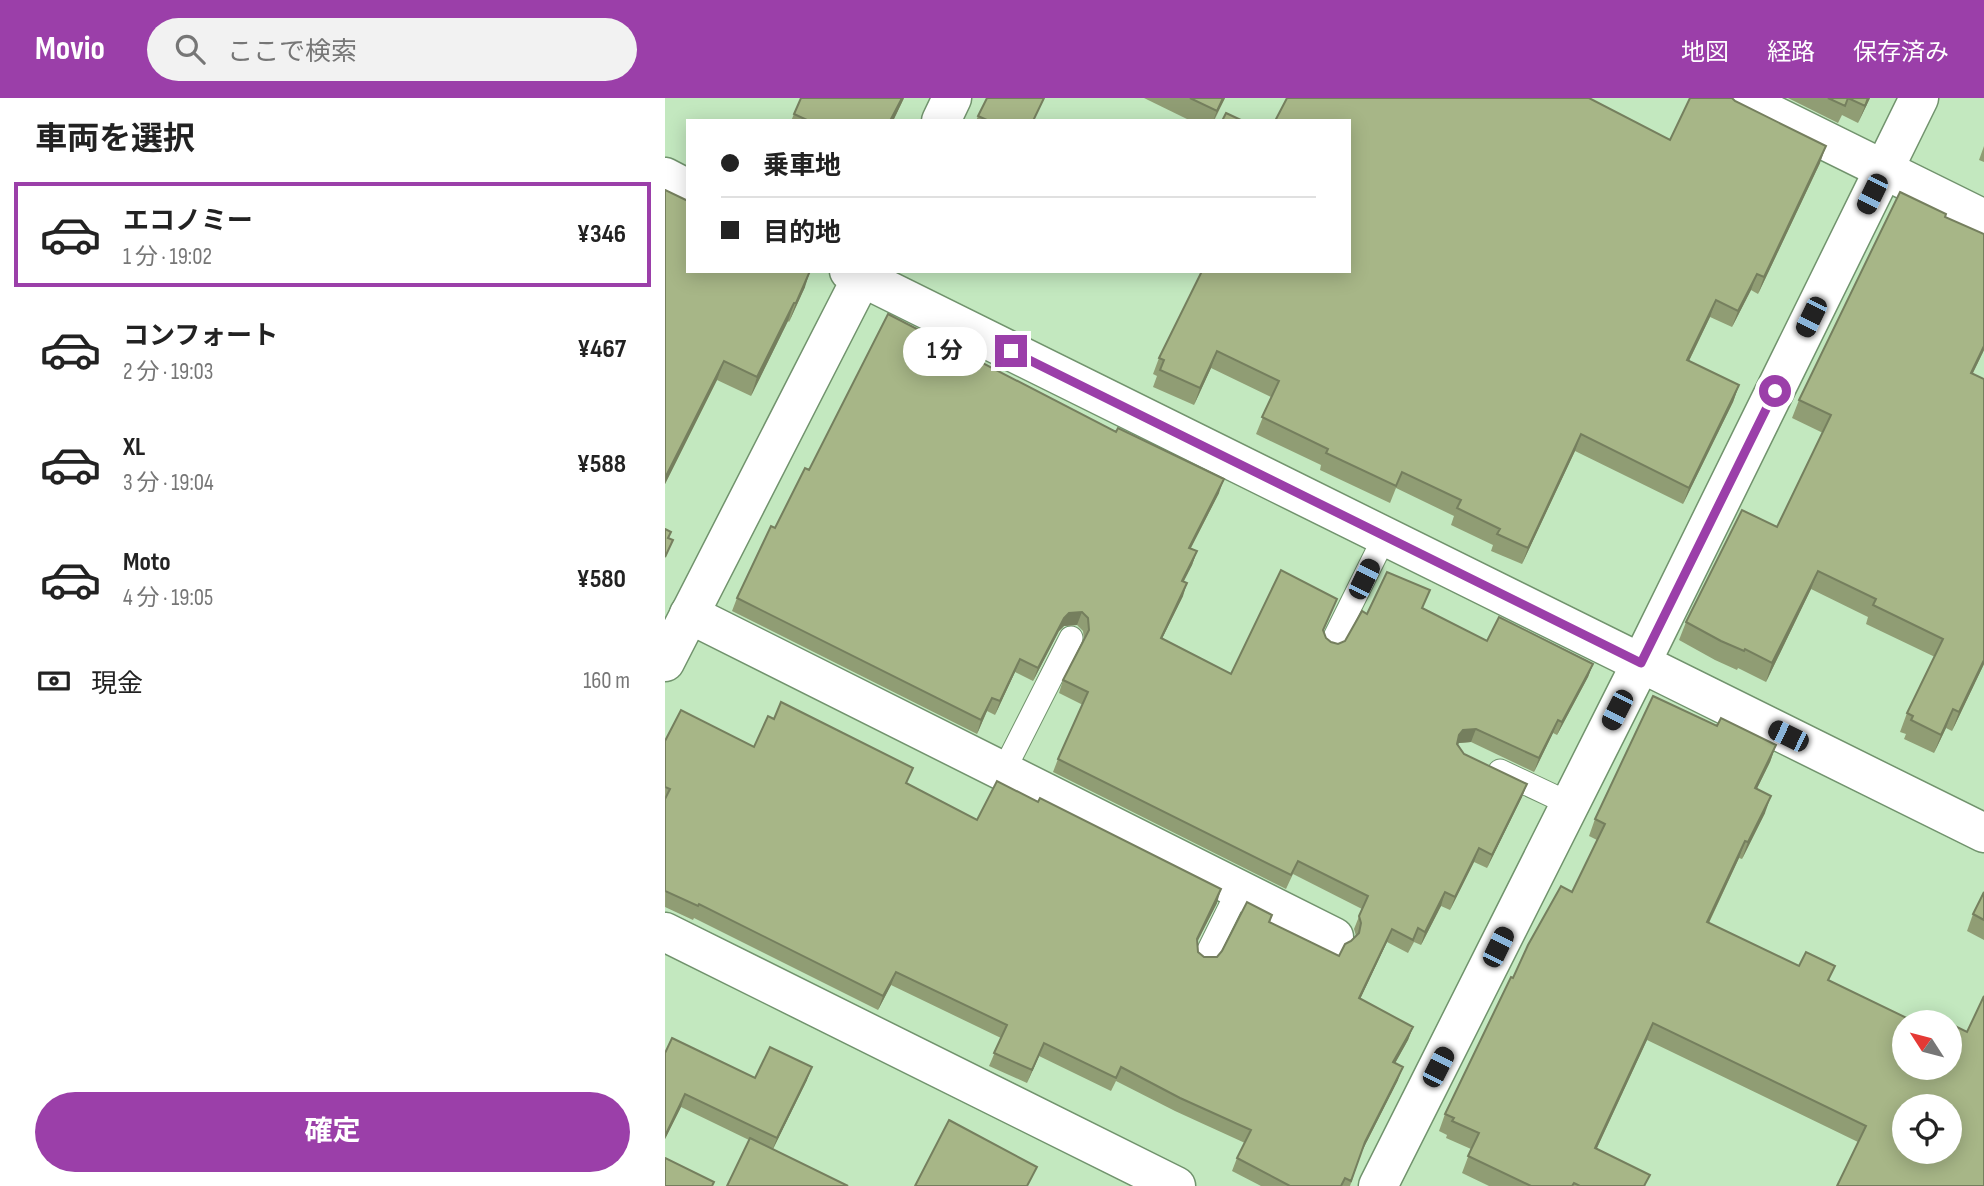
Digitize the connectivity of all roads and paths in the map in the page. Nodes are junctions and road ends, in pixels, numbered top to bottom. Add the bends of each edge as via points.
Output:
1 (952, 98) edge
2 (1739, 98) edge
3 (1919, 98) edge
4 (942, 119) edge
5 (1884, 169) junction
6 (665, 177) edge
7 (686, 188) edge
8 (1984, 219) edge
9 (858, 273) edge
10 (1385, 536) junction
11 (689, 614) junction
12 (1071, 638) dead end
13 (1332, 643) edge
14 (665, 662) edge
15 (1641, 663) junction
16 (1477, 760) edge
17 (1003, 772) junction
18 (1570, 804) junction
19 (1984, 833) edge
20 (1239, 889) junction
21 (665, 932) edge
22 (1334, 937) dead end
23 (1205, 958) edge
24 (1176, 1186) edge
25 (1378, 1186) edge

1 - 4 street
2 - 5 street
3 - 5 street
5 - 8 street
5 - 15 street
6 - 7 street
9 - 10 street
9 - 11 street
10 - 13 lane
10 - 15 street
11 - 14 street
11 - 17 street
12 - 17 lane
15 - 18 street
15 - 19 street
16 - 18 lane
17 - 20 street
18 - 25 street
20 - 22 street
20 - 23 lane
21 - 24 street

